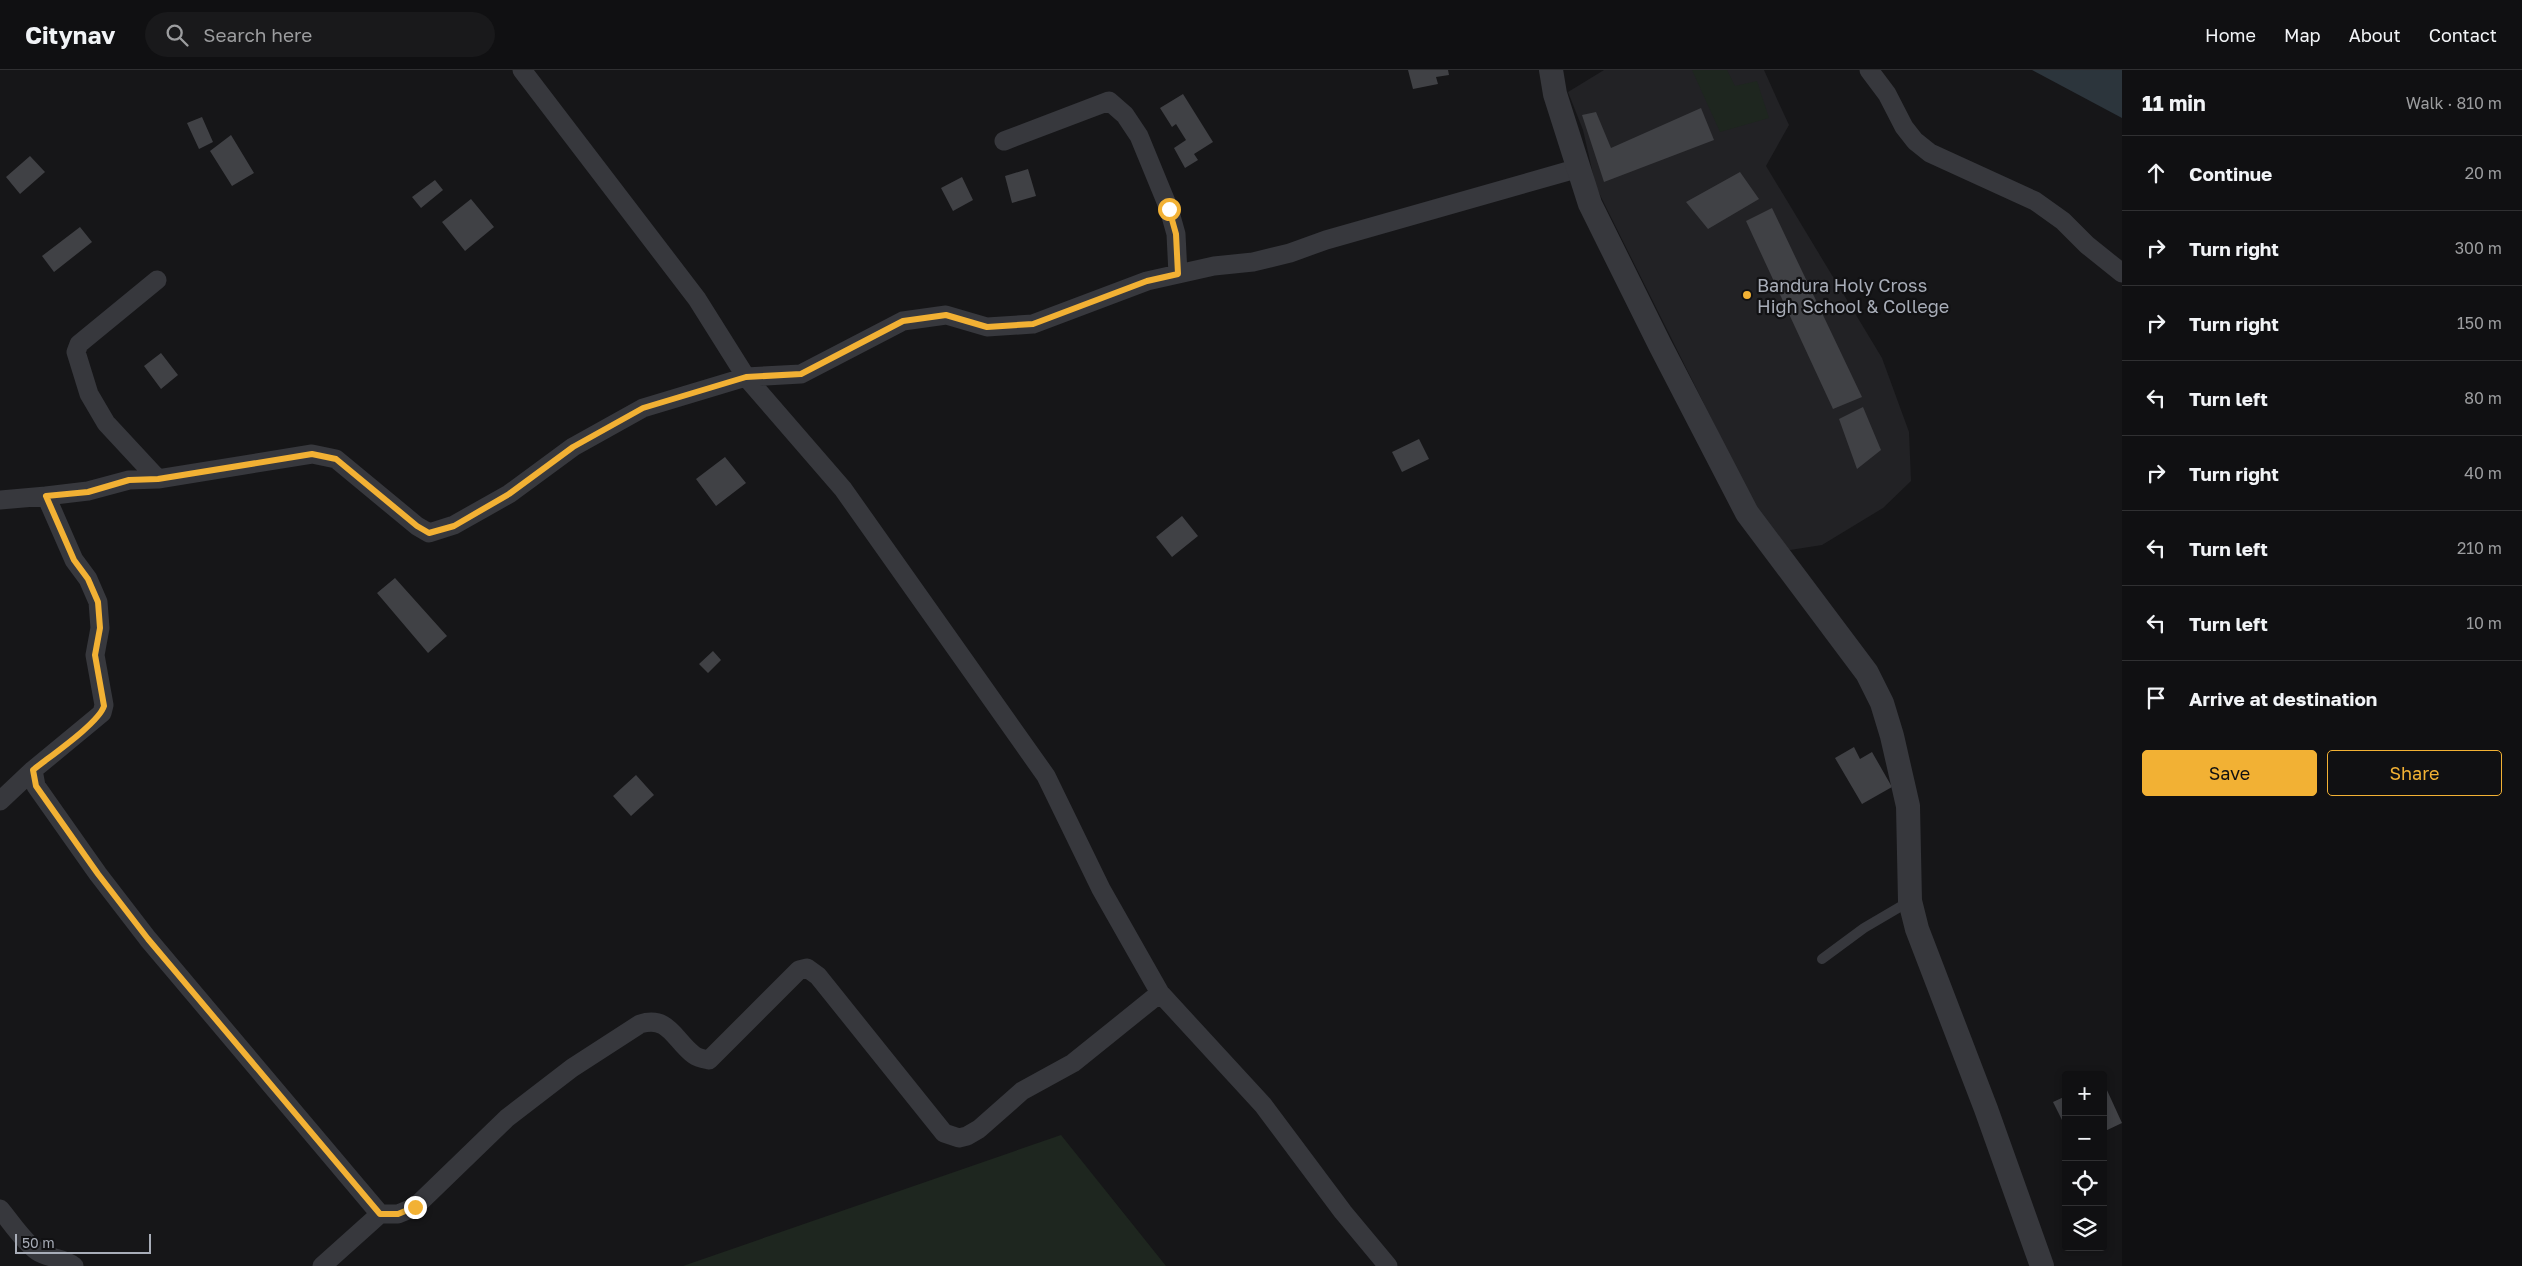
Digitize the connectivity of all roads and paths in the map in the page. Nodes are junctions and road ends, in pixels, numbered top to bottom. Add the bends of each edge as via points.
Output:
1 (522, 70) edge
2 (1551, 70) edge
3 (1868, 70) edge
4 (1004, 141) dead end
5 (1579, 168) junction
6 (2122, 273) edge
7 (1178, 274) junction
8 (157, 280) dead end
9 (746, 377) junction
10 (158, 479) junction
11 (46, 496) junction
12 (0, 500) edge
13 (33, 770) junction
14 (0, 801) edge
15 (1910, 901) junction
16 (1822, 959) dead end
17 (1160, 993) junction
18 (0, 1209) edge
19 (380, 1214) junction
20 (74, 1266) edge
21 (322, 1266) edge
22 (1388, 1266) edge
23 (2042, 1266) edge

1 - 9 street via 696,299
2 - 5 street via 1555,94
3 - 6 street via 1888,94 1904,127 1930,153 2035,201
4 - 7 street via 1109,101 1125,115 1139,136 1169,209 1176,234
5 - 7 street via 1290,253
5 - 15 street via 1590,204 1747,513 1867,673 1882,703 1908,806
7 - 9 street via 1147,281 1033,324 987,327 946,315 903,321 801,374
8 - 10 street via 79,344 76,352 89,394 106,423
9 - 10 street via 643,408 573,447 509,494 454,526 429,533 336,459 312,454
9 - 17 street via 843,489 1046,776 1101,889
10 - 11 street via 129,480 88,492
11 - 12 street
11 - 13 street via 74,560 88,579 98,602 100,628 95,655 104,706 92,723
13 - 14 street
13 - 19 street via 36,786 148,939
15 - 16 lane via 1864,928
15 - 23 street
17 - 19 street via 1072,1063 1022,1091 979,1129 959,1138 944,1133 818,976 807,968 799,970 708,1060 695,1056 669,1028 651,1021 640,1024 572,1068 507,1118 415,1207 398,1214
17 - 22 street via 1263,1106
18 - 20 street via 37,1251 67,1260
19 - 21 street

